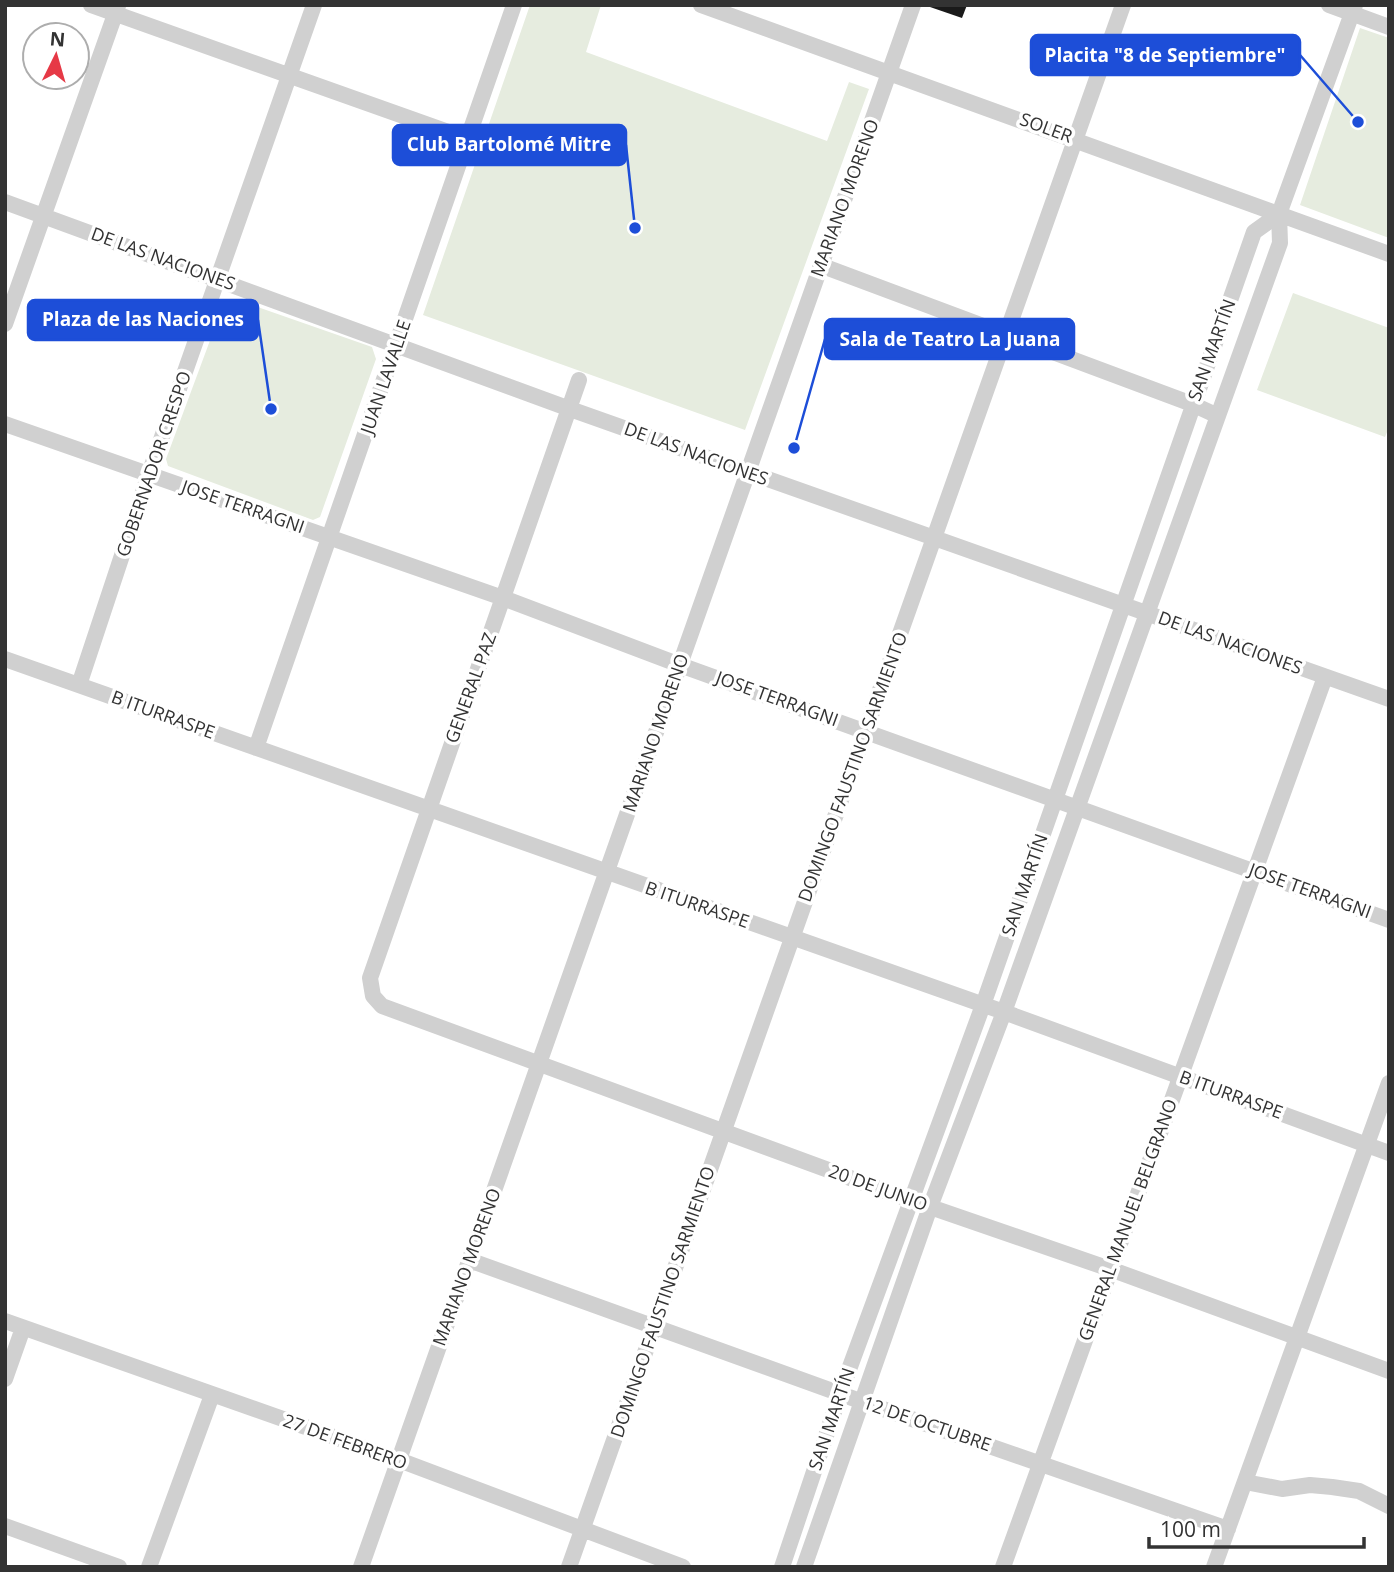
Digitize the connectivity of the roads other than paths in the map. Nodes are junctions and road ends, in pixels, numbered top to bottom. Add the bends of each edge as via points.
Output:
1 (91, 5) edge
2 (314, 5) edge
3 (514, 5) edge
4 (913, 5) edge
5 (1123, 5) edge
6 (1329, 5) edge
7 (711, 7) edge
8 (116, 9) edge
9 (1354, 9) edge
10 (1389, 27) edge
11 (891, 73) junction
12 (289, 75) junction
13 (468, 139) junction
14 (1075, 139) junction
15 (5, 202) edge
16 (1279, 214) junction
17 (44, 215) junction
18 (1389, 254) edge
19 (820, 265) junction
20 (218, 279) junction
21 (5, 324) edge
22 (1005, 335) junction
23 (397, 345) junction
24 (579, 380) dead end
25 (1192, 404) junction
26 (570, 409) junction
27 (1218, 416) junction
28 (5, 424) edge
29 (749, 473) junction
30 (149, 474) junction
31 (934, 537) junction
32 (329, 538) junction
33 (503, 598) junction
34 (1123, 605) junction
35 (1147, 612) junction
36 (5, 659) edge
37 (680, 665) junction
38 (1325, 677) junction
39 (79, 685) junction
40 (1389, 699) edge
41 (866, 731) junction
42 (256, 748) junction
43 (1055, 800) junction
44 (1077, 807) junction
45 (428, 810) junction
46 (1255, 870) junction
47 (607, 873) junction
48 (1389, 920) edge
49 (792, 938) junction
50 (373, 996) joint
51 (983, 1005) junction
52 (1004, 1012) junction
53 (539, 1064) junction
54 (1180, 1077) junction
55 (1389, 1083) edge
56 (724, 1130) junction
57 (1366, 1144) junction
58 (1389, 1153) edge
59 (910, 1200) junction
60 (930, 1207) junction
61 (470, 1260) junction
62 (1111, 1269) junction
63 (5, 1321) edge
64 (654, 1326) junction
65 (23, 1328) junction
66 (1297, 1336) junction
67 (1389, 1371) edge
68 (5, 1379) edge
69 (841, 1394) junction
70 (212, 1395) junction
71 (863, 1402) junction
72 (399, 1460) junction
73 (1041, 1463) junction
74 (1245, 1482) junction
75 (1389, 1506) edge
76 (5, 1526) edge
77 (583, 1529) junction
78 (1228, 1530) junction
79 (119, 1567) edge
80 (149, 1567) edge
81 (361, 1567) edge
82 (569, 1567) edge
83 (683, 1567) edge
84 (782, 1567) edge
85 (804, 1567) edge
86 (1003, 1567) edge
87 (1214, 1567) edge

1 - 8 street
2 - 12 street, GOBERNADOR CRESPO
3 - 13 street, JUAN LAVALLE
4 - 11 street, MARIANO MORENO
5 - 14 street, DOMINGO FAUSTINO SARMIENTO
6 - 9 street
7 - 11 street, SOLER
8 - 12 street
8 - 17 street
9 - 10 street
9 - 16 street, SAN MARTÍN
11 - 14 street, SOLER
11 - 19 street, MARIANO MORENO
12 - 13 street
12 - 20 street, GOBERNADOR CRESPO
13 - 23 street, JUAN LAVALLE
14 - 16 street, SOLER
14 - 22 street, DOMINGO FAUSTINO SARMIENTO
15 - 17 street, DE LAS NACIONES
16 - 18 street, SOLER
16 - 25 street, SAN MARTÍN via 1254,232
16 - 27 street, SAN MARTÍN via 1280,243
17 - 20 street, DE LAS NACIONES
17 - 21 street
19 - 22 street
19 - 29 street, MARIANO MORENO
20 - 23 street, DE LAS NACIONES
20 - 30 street, GOBERNADOR CRESPO
22 - 25 street
22 - 31 street, DOMINGO FAUSTINO SARMIENTO
23 - 26 street, DE LAS NACIONES
23 - 32 street, JUAN LAVALLE
24 - 26 street, GENERAL PAZ
25 - 27 street
25 - 34 street, SAN MARTÍN
26 - 29 street, DE LAS NACIONES
26 - 33 street, GENERAL PAZ
27 - 35 street, SAN MARTÍN
28 - 30 street, JOSE TERRAGNI
29 - 31 street, DE LAS NACIONES
29 - 37 street, MARIANO MORENO
30 - 32 street, JOSE TERRAGNI
30 - 39 street, GOBERNADOR CRESPO
31 - 34 street, DE LAS NACIONES
31 - 41 street, DOMINGO FAUSTINO SARMIENTO
32 - 33 street, JOSE TERRAGNI
32 - 42 street, JUAN LAVALLE
33 - 37 street, JOSE TERRAGNI
33 - 45 street, GENERAL PAZ
34 - 35 street, DE LAS NACIONES
34 - 43 street, SAN MARTÍN
35 - 38 street, DE LAS NACIONES
35 - 44 street, SAN MARTÍN
36 - 39 street, B ITURRASPE
37 - 41 street, JOSE TERRAGNI
37 - 47 street, MARIANO MORENO
38 - 40 street, DE LAS NACIONES
38 - 46 street, GENERAL MANUEL BELGRANO
39 - 42 street, B ITURRASPE
41 - 43 street, JOSE TERRAGNI
41 - 49 street, DOMINGO FAUSTINO SARMIENTO
42 - 45 street, B ITURRASPE
43 - 44 street, JOSE TERRAGNI
43 - 51 street, SAN MARTÍN
44 - 46 street, JOSE TERRAGNI
44 - 52 street, SAN MARTÍN
45 - 47 street, B ITURRASPE
45 - 50 street, GENERAL PAZ via 370,978
46 - 48 street, JOSE TERRAGNI
46 - 54 street, GENERAL MANUEL BELGRANO
47 - 49 street, B ITURRASPE
47 - 53 street, MARIANO MORENO
49 - 51 street, B ITURRASPE
49 - 56 street, DOMINGO FAUSTINO SARMIENTO
50 - 53 street, 20 DE JUNIO via 382,1006
51 - 52 street, B ITURRASPE
51 - 59 street, SAN MARTÍN
52 - 54 street, B ITURRASPE
52 - 60 street, SAN MARTÍN
53 - 56 street, 20 DE JUNIO
53 - 61 street, MARIANO MORENO
54 - 57 street, B ITURRASPE
54 - 62 street, GENERAL MANUEL BELGRANO
55 - 57 street
56 - 59 street, 20 DE JUNIO
56 - 64 street, DOMINGO FAUSTINO SARMIENTO
57 - 58 street, B ITURRASPE
57 - 66 street
59 - 60 street, 20 DE JUNIO
59 - 69 street, SAN MARTÍN
60 - 62 street, 20 DE JUNIO
60 - 71 street, SAN MARTÍN
61 - 64 street, 12 DE OCTUBRE
61 - 72 street, MARIANO MORENO
62 - 66 street, 20 DE JUNIO
62 - 73 street, GENERAL MANUEL BELGRANO
63 - 65 street, 27 DE FEBRERO
64 - 69 street, 12 DE OCTUBRE
64 - 77 street, DOMINGO FAUSTINO SARMIENTO
65 - 68 street
65 - 70 street, 27 DE FEBRERO
66 - 67 street, 20 DE JUNIO
66 - 74 street
69 - 71 street, 12 DE OCTUBRE
69 - 84 street, SAN MARTÍN
70 - 72 street, 27 DE FEBRERO
70 - 80 street
71 - 73 street, 12 DE OCTUBRE
71 - 85 street, SAN MARTÍN
72 - 77 street, 27 DE FEBRERO
72 - 81 street, MARIANO MORENO
73 - 78 street, 12 DE OCTUBRE
73 - 86 street, GENERAL MANUEL BELGRANO
74 - 75 street via 1282,1489 1310,1485 1359,1491
74 - 78 street
76 - 79 street
77 - 82 street, DOMINGO FAUSTINO SARMIENTO
77 - 83 street, 27 DE FEBRERO
78 - 87 street

